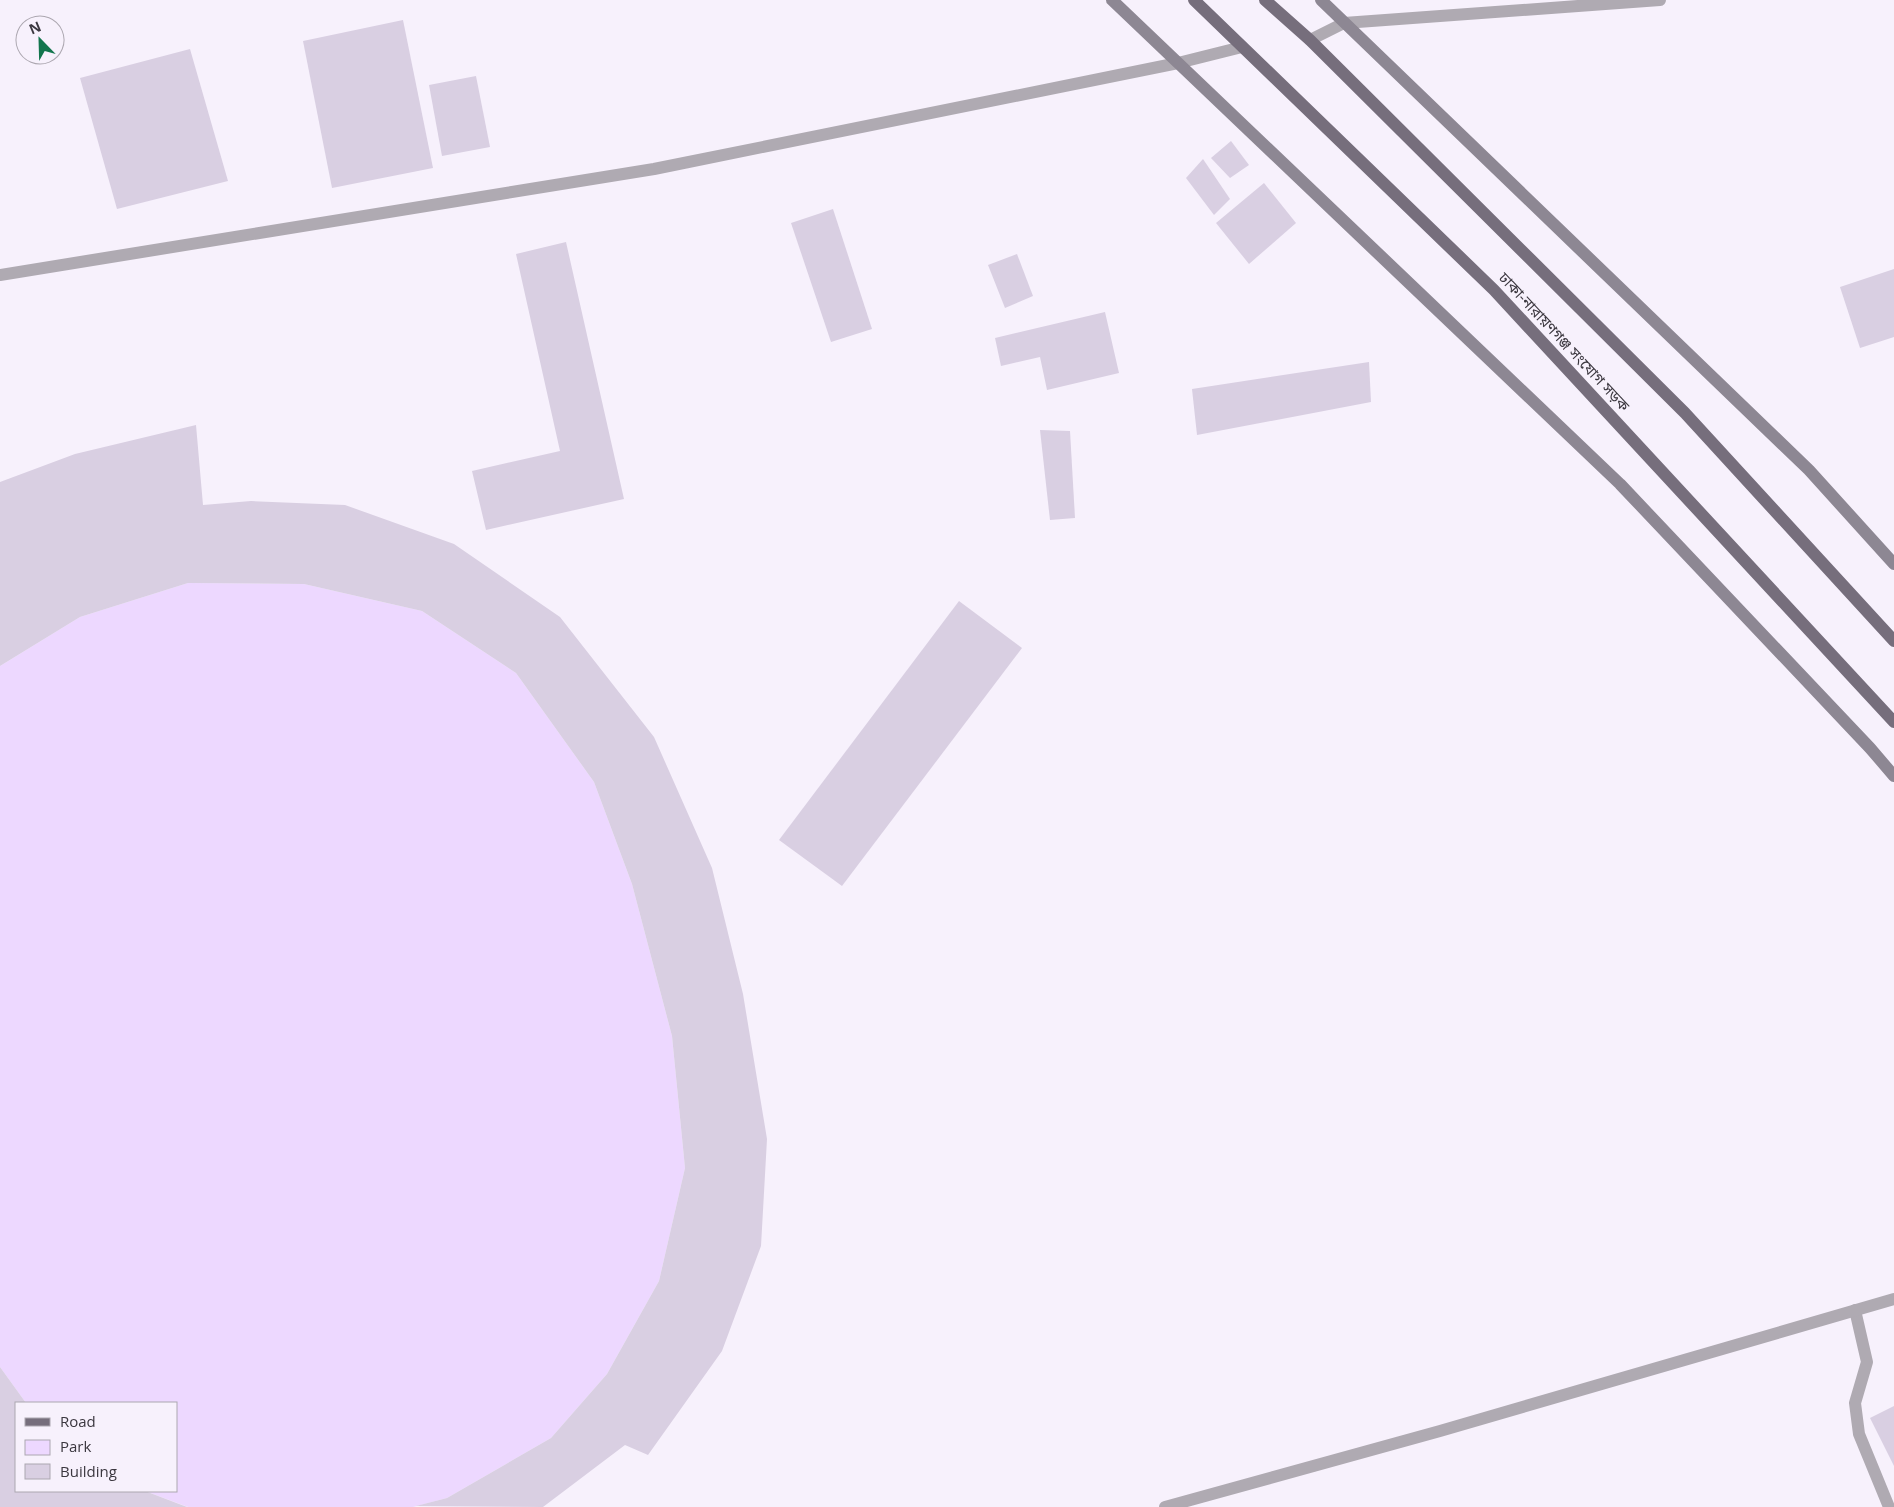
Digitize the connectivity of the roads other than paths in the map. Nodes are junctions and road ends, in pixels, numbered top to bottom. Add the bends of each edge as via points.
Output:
1 (1112, 0) edge
2 (1194, 0) edge
3 (1265, 0) edge
4 (1321, 0) edge
5 (1660, 0) edge
6 (1344, 23) junction
7 (1310, 40) junction
8 (1242, 47) junction
9 (1178, 63) junction
10 (0, 275) edge
11 (1894, 564) edge
12 (1894, 641) edge
13 (1894, 722) edge
14 (1894, 776) edge
15 (1894, 1299) edge
16 (1855, 1310) junction
17 (1165, 1507) edge
18 (1889, 1507) edge

1 - 9 street
2 - 8 main road, ঢাকা-নারায়ণগঞ্জ সংযোগ সড়ক
3 - 7 main road
4 - 6 street
5 - 6 street
6 - 7 street
6 - 11 street via 1809,470
7 - 12 main road via 1685,413
8 - 9 street
8 - 13 main road, ঢাকা-নারায়ণগঞ্জ সংযোগ সড়ক via 1494,290
9 - 10 street via 654,169
9 - 14 street via 1620,484
15 - 16 street
16 - 17 street
16 - 18 street via 1867,1362 1855,1403 1859,1434

